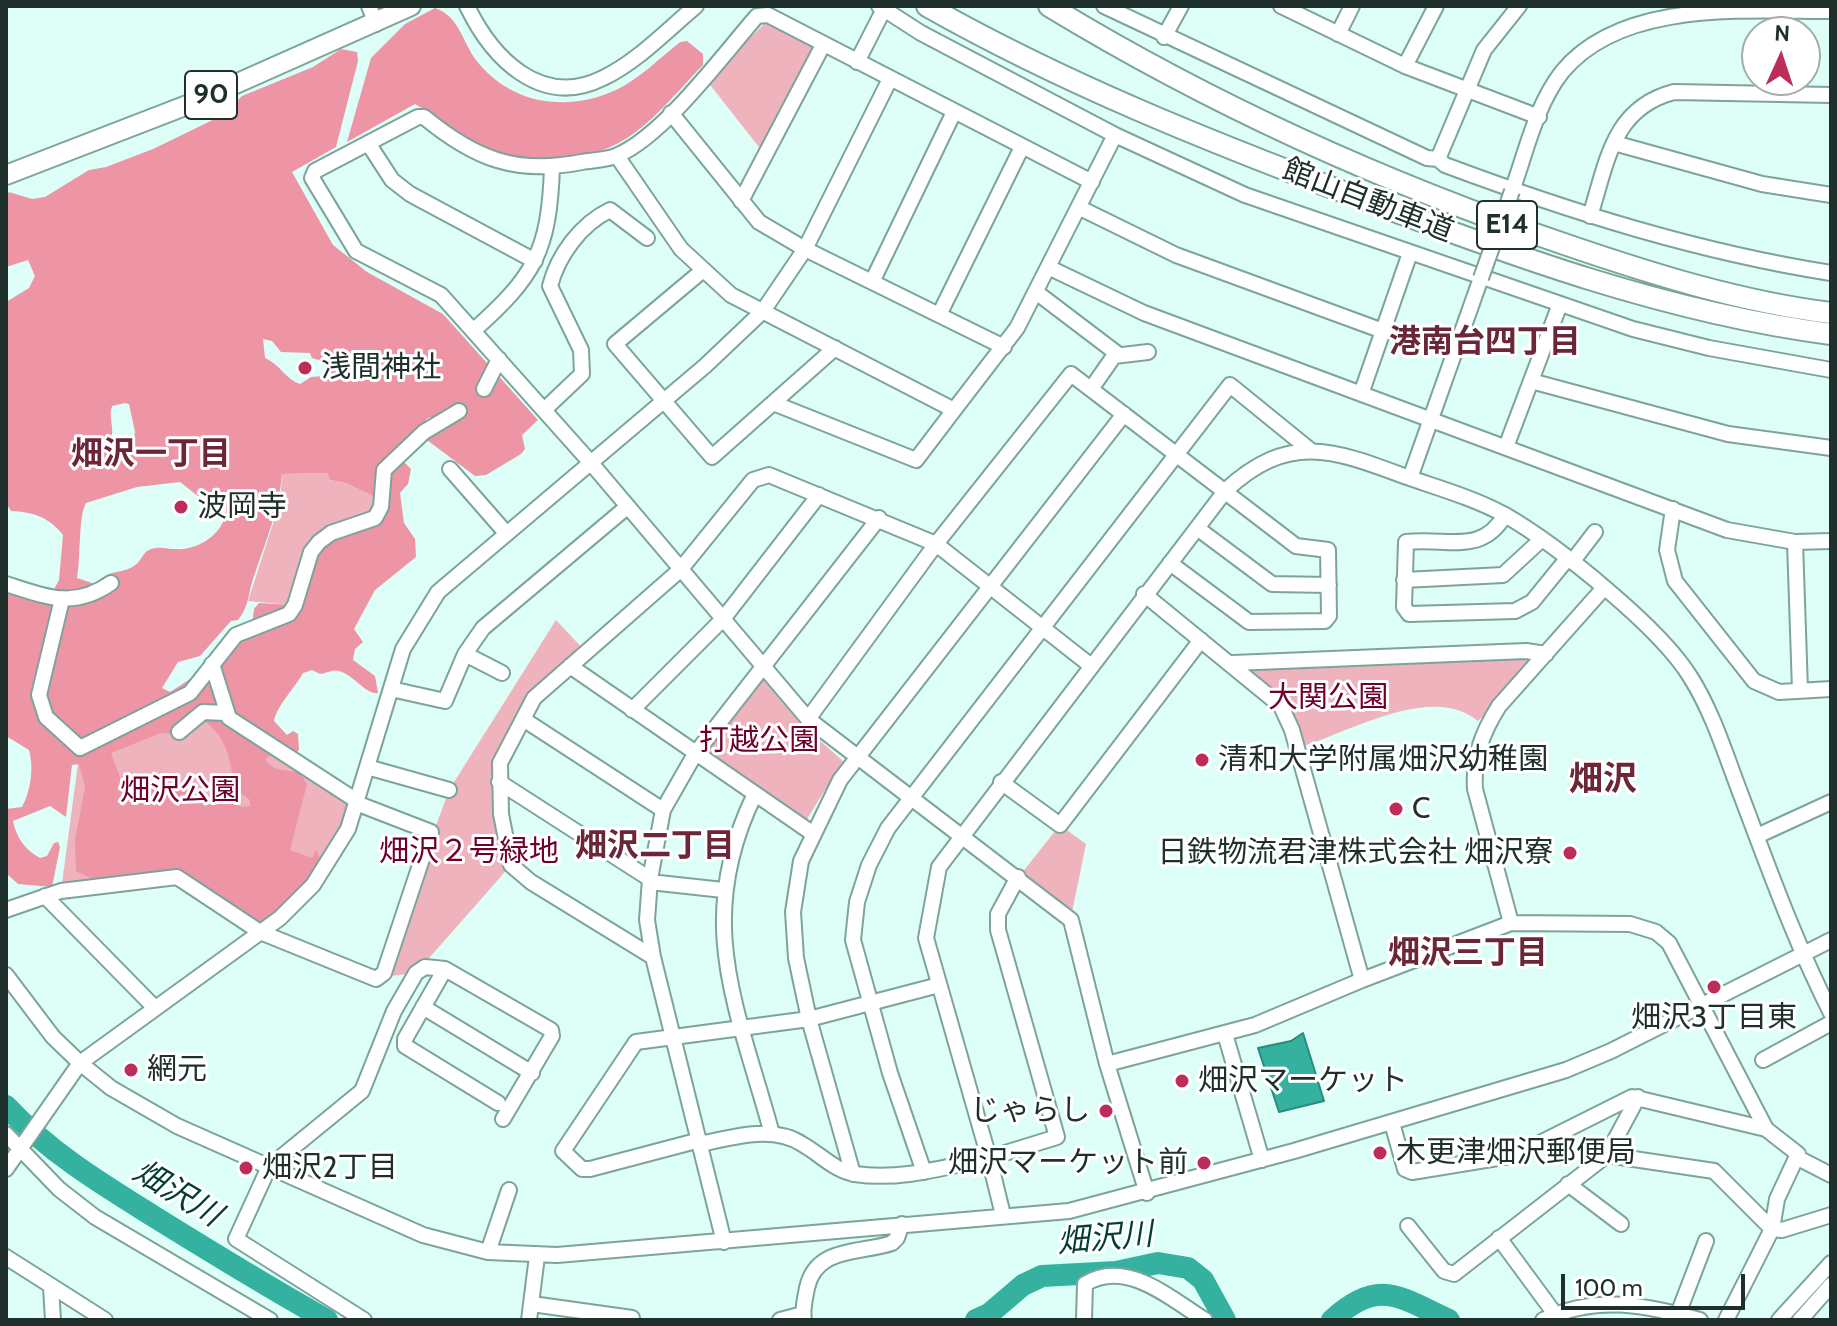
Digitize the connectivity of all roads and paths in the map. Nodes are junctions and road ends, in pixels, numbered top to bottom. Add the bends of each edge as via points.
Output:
1 (369, 6) edge
2 (411, 6) edge
3 (467, 6) edge
4 (696, 6) edge
5 (927, 6) edge
6 (1049, 6) edge
7 (1104, 6) edge
8 (1181, 6) edge
9 (1281, 6) edge
10 (1352, 6) edge
11 (1436, 6) edge
12 (1519, 6) edge
13 (882, 8) edge
14 (1779, 9) edge
15 (1655, 11) edge
16 (1831, 11) edge
17 (376, 24) junction
18 (1338, 34) junction
19 (1164, 37) junction
20 (823, 45) junction
21 (857, 62) junction
22 (1405, 66) junction
23 (890, 79) junction
24 (1741, 88) edge
25 (1466, 90) junction
26 (954, 112) junction
27 (671, 113) junction
28 (1539, 117) junction
29 (1115, 135) junction
30 (368, 143) junction
31 (1614, 143) junction
32 (1022, 147) junction
33 (617, 156) junction
34 (1438, 159) junction
35 (552, 168) junction
36 (6, 175) edge
37 (1092, 182) junction
38 (1512, 191) junction
39 (1831, 195) edge
40 (741, 201) junction
41 (1080, 208) junction
42 (1590, 216) junction
43 (647, 238) dead end
44 (805, 249) junction
45 (1410, 253) junction
46 (535, 261) junction
47 (1050, 268) junction
48 (702, 271) junction
49 (1831, 273) edge
50 (1481, 278) junction
51 (872, 282) junction
52 (1036, 292) junction
53 (1560, 304) junction
54 (763, 311) junction
55 (1831, 313) edge
56 (939, 315) junction
57 (473, 331) junction
58 (1383, 331) junction
59 (1831, 334) edge
60 (1004, 347) junction
61 (835, 348) junction
62 (1148, 352) dead end
63 (1119, 355) junction
64 (499, 359) junction
65 (1831, 370) edge
66 (1531, 381) junction
67 (484, 389) dead end
68 (1091, 389) junction
69 (1361, 394) junction
70 (662, 401) junction
71 (773, 403) junction
72 (544, 410) junction
73 (954, 410) junction
74 (459, 411) dead end
75 (1124, 414) junction
76 (1432, 420) junction
77 (1506, 447) junction
78 (1831, 448) edge
79 (1310, 450) junction
80 (1175, 452) junction
81 (591, 463) junction
82 (450, 469) dead end
83 (1410, 478) junction
84 (1226, 490) junction
85 (819, 495) junction
86 (627, 507) junction
87 (1673, 509) junction
88 (1505, 515) junction
89 (879, 518) junction
90 (1197, 528) junction
91 (1595, 532) dead end
92 (506, 533) junction
93 (1542, 539) junction
94 (1831, 541) edge
95 (1795, 542) junction
96 (936, 544) junction
97 (1570, 560) junction
98 (1170, 563) junction
99 (680, 570) junction
100 (1404, 580) junction
101 (111, 583) dead end
102 (6, 584) edge
103 (1329, 585) junction
104 (990, 588) junction
105 (1603, 589) junction
106 (1144, 594) junction
107 (62, 599) junction
108 (723, 619) junction
109 (1043, 628) junction
110 (1201, 640) junction
111 (465, 654) junction
112 (1546, 654) junction
113 (1233, 663) junction
114 (212, 664) junction
115 (1090, 665) junction
116 (570, 666) junction
117 (764, 667) junction
118 (502, 673) dead end
119 (391, 689) junction
120 (1831, 689) edge
121 (1800, 690) junction
122 (632, 710) junction
123 (225, 713) junction
124 (523, 719) junction
125 (808, 719) junction
126 (179, 732) dead end
127 (695, 754) junction
128 (858, 759) junction
129 (367, 767) junction
130 (499, 782) junction
131 (1001, 782) junction
132 (449, 790) dead end
133 (754, 796) junction
134 (912, 798) junction
135 (357, 802) junction
136 (1831, 802) edge
137 (663, 810) junction
138 (812, 833) junction
139 (1757, 836) junction
140 (960, 837) junction
141 (1018, 877) junction
142 (650, 881) junction
143 (723, 890) junction
144 (45, 896) junction
145 (6, 910) edge
146 (1511, 923) junction
147 (260, 932) junction
148 (1831, 940) edge
149 (1802, 956) junction
150 (653, 957) junction
151 (445, 969) junction
152 (6, 975) edge
153 (1362, 980) junction
154 (939, 985) junction
155 (871, 1002) junction
156 (1703, 1004) junction
157 (423, 1007) junction
158 (155, 1008) junction
159 (1831, 1013) edge
160 (809, 1019) junction
161 (1831, 1023) edge
162 (743, 1027) junction
163 (1225, 1034) junction
164 (674, 1035) junction
165 (1763, 1060) dead end
166 (80, 1063) junction
167 (1107, 1064) junction
168 (532, 1073) junction
169 (1638, 1097) junction
170 (498, 1103) dead end
171 (503, 1119) dead end
172 (1392, 1123) junction
173 (1766, 1129) junction
174 (6, 1134) edge
175 (772, 1134) junction
176 (700, 1142) junction
177 (20, 1148) junction
178 (1607, 1155) junction
179 (989, 1158) junction
180 (1798, 1158) junction
181 (1262, 1160) junction
182 (269, 1167) junction
183 (6, 1169) edge
184 (924, 1172) junction
185 (853, 1174) junction
186 (1831, 1175) edge
187 (1568, 1184) junction
188 (509, 1190) dead end
189 (1147, 1193) junction
190 (1003, 1215) junction
191 (1831, 1215) edge
192 (902, 1224) junction
193 (1621, 1224) dead end
194 (1408, 1226) dead end
195 (1772, 1229) junction
196 (1499, 1238) junction
197 (1706, 1241) dead end
198 (724, 1242) junction
199 (488, 1252) junction
200 (537, 1256) junction
201 (6, 1257) edge
202 (1831, 1263) edge
203 (1831, 1285) edge
204 (51, 1287) junction
205 (532, 1304) junction
206 (1678, 1314) junction
207 (803, 1317) edge
208 (632, 1318) edge
209 (1555, 1318) edge
210 (268, 1319) edge
211 (53, 1320) edge
212 (105, 1320) edge
213 (364, 1320) edge
214 (529, 1320) edge
215 (780, 1320) edge
216 (1084, 1320) edge
217 (1205, 1320) edge
218 (1700, 1320) edge
219 (1726, 1320) edge
220 (1779, 1320) edge
221 (1800, 1320) edge

1 - 17 street
2 - 17 main road, 90
3 - 4 street via 501,60 527,77 567,86 610,75
5 - 59 highway, 館山自動車道 / E14 via 998,45 1201,136 1468,239 1655,297
6 - 55 highway, 館山自動車道 / E14 via 1199,89 1417,191 1662,276
7 - 19 street
8 - 19 street
9 - 18 street
10 - 18 street
11 - 22 street
12 - 25 street via 1484,50
13 - 21 street
13 - 29 street
14 - 15 street
14 - 16 street
15 - 28 street via 1592,45 1562,71
17 - 36 main road, 90
18 - 22 street
19 - 34 street
20 - 21 street
20 - 27 street via 768,15 757,16
20 - 40 street
21 - 23 street
22 - 25 street
23 - 26 street
23 - 44 street
24 - 31 street via 1654,97 1635,110
25 - 28 street
25 - 34 street
26 - 32 street
26 - 51 street
27 - 33 street
27 - 40 street
28 - 38 street
29 - 37 street
29 - 45 street via 1245,195
30 - 35 street via 410,119 424,117 481,155 520,167
30 - 46 street via 392,180 410,194
30 - 57 street via 315,171 312,183 356,251 441,295
31 - 39 street via 1762,184
31 - 42 street
32 - 37 street
32 - 56 street
33 - 35 street
33 - 48 street
34 - 38 street
35 - 46 street via 547,236
37 - 41 street
38 - 42 street
38 - 50 street, bridge
40 - 44 street via 759,222
41 - 47 street
41 - 58 street via 1176,255
42 - 49 street via 1759,262
43 - 72 street via 610,210 571,244 550,286 581,350 582,374
44 - 51 street
44 - 54 street
45 - 50 street
45 - 58 street
46 - 57 street via 509,299
47 - 52 street
47 - 69 street via 1144,313
48 - 54 street via 731,295
48 - 70 street via 615,344
50 - 53 street
50 - 76 street
51 - 56 street
52 - 60 street
52 - 63 street
53 - 65 street via 1709,348
53 - 66 street
54 - 61 street
54 - 70 street
56 - 60 street
57 - 64 street
58 - 69 street
60 - 73 street
61 - 71 street
61 - 73 street
62 - 63 street
63 - 68 street via 1108,361
64 - 67 street
64 - 72 street
66 - 77 street
66 - 78 street via 1713,430
68 - 75 street
68 - 96 street via 1071,374
69 - 76 street
70 - 71 street via 712,457
70 - 81 street
71 - 73 street via 916,460
72 - 81 street
74 - 114 street via 424,432 384,470 375,518 319,542 289,614 236,635
75 - 80 street
75 - 104 street
76 - 77 street
76 - 83 street
77 - 87 street
79 - 80 street via 1230,385
79 - 83 street via 1333,452
79 - 84 street via 1266,460
80 - 84 street
80 - 109 street
81 - 86 street
81 - 92 street
82 - 92 street
83 - 88 street
84 - 90 street
84 - 103 street via 1296,546 1328,550
85 - 89 street
85 - 99 street via 760,476
85 - 108 street
86 - 99 street
86 - 111 street via 483,628
87 - 95 street via 1727,530
87 - 121 street via 1667,550 1675,581 1754,681 1779,692
88 - 93 street
88 - 100 street via 1494,534 1480,540 1406,542
89 - 96 street
89 - 117 street
90 - 98 street
90 - 103 street via 1272,584
91 - 97 street
92 - 119 street via 438,592 403,649
93 - 97 street
93 - 100 street via 1503,575
94 - 95 street
95 - 121 street
96 - 104 street
96 - 125 street
97 - 100 street via 1532,602 1505,613 1412,616 1404,607
97 - 105 street
98 - 103 street via 1249,622 1325,621
98 - 106 street
99 - 108 street
99 - 116 street
101 - 107 street via 91,597
102 - 107 street
104 - 109 street
104 - 128 street
105 - 112 street
105 - 139 street via 1673,650 1693,680
106 - 110 street
106 - 115 street
107 - 114 street via 39,695 46,717 80,748 190,693
108 - 117 street
108 - 122 street
109 - 115 street
109 - 134 street
110 - 113 street
110 - 131 street via 1060,825
111 - 118 street
111 - 119 street via 445,701
112 - 113 street
112 - 146 street via 1485,727 1474,766 1481,819
113 - 153 street via 1271,694 1292,730
114 - 123 street
115 - 131 street
116 - 122 street
116 - 124 street via 534,698
117 - 125 street
117 - 127 street
119 - 129 street
120 - 121 street
122 - 127 street
123 - 126 street via 203,712
123 - 135 street
124 - 130 street via 500,763
124 - 137 street
125 - 128 street
127 - 133 street
127 - 137 street
128 - 134 street
128 - 138 street via 840,780
129 - 132 street
129 - 135 street
130 - 142 street
130 - 150 street via 511,865
131 - 140 street
133 - 138 street
133 - 143 street via 738,830
134 - 140 street
134 - 155 street via 888,828 857,902 853,940
135 - 147 street via 348,829 321,874
135 - 147 street via 431,832 384,973 369,978
136 - 139 street
137 - 142 street
138 - 160 street via 795,888 792,931
139 - 149 street
140 - 141 street
140 - 154 street via 939,867 932,895 926,938
141 - 167 street via 1071,920
141 - 179 street via 998,914 998,930 1057,1137
142 - 143 street
142 - 150 street via 647,920
143 - 162 street via 724,955
144 - 145 street
144 - 147 street via 100,883 177,877
144 - 158 street
146 - 153 street
146 - 156 street via 1642,926 1669,943
147 - 158 street
148 - 149 street
149 - 156 street
149 - 159 street
150 - 164 street
151 - 157 street
151 - 168 street via 551,1030
151 - 182 street via 431,965 416,973 382,1035 362,1091
152 - 166 street
153 - 163 street
154 - 155 street
154 - 179 street
155 - 160 street
155 - 184 street
156 - 172 street via 1566,1070
156 - 173 street
157 - 168 street
157 - 170 street via 405,1046
158 - 166 street
160 - 162 street
160 - 185 street
161 - 165 street
162 - 164 street
162 - 175 street
163 - 167 street
163 - 181 street
164 - 176 street
164 - 176 street via 631,1045 563,1151 582,1169 590,1169
166 - 177 street
166 - 182 street via 111,1088 177,1126
167 - 189 street
168 - 171 street
169 - 172 street via 1516,1155 1412,1172 1405,1169
169 - 173 street
169 - 178 street
172 - 181 street
173 - 180 street via 1794,1147
174 - 177 street
175 - 176 street
175 - 185 street via 792,1138
176 - 198 street
177 - 183 street
177 - 210 street via 95,1217
178 - 187 street
178 - 195 street via 1714,1171
179 - 184 street
179 - 190 street
180 - 186 street
180 - 195 street via 1777,1199
181 - 189 street
182 - 199 street via 423,1235
182 - 213 street via 236,1239
184 - 185 street
187 - 193 street
187 - 196 street
188 - 199 street
189 - 190 street via 1069,1211
190 - 192 street
191 - 195 street
192 - 198 street
192 - 207 street via 892,1243 838,1254 818,1264 809,1281
194 - 196 street via 1450,1274
195 - 219 street
196 - 209 street
197 - 206 street
198 - 200 street
199 - 200 street
200 - 205 street
201 - 204 street
202 - 220 street
203 - 221 street
204 - 211 street
204 - 212 street
205 - 208 street
205 - 214 street
206 - 209 street via 1613,1302 1589,1303
206 - 218 street
207 - 215 street
216 - 217 street via 1085,1284 1109,1276 1140,1279

